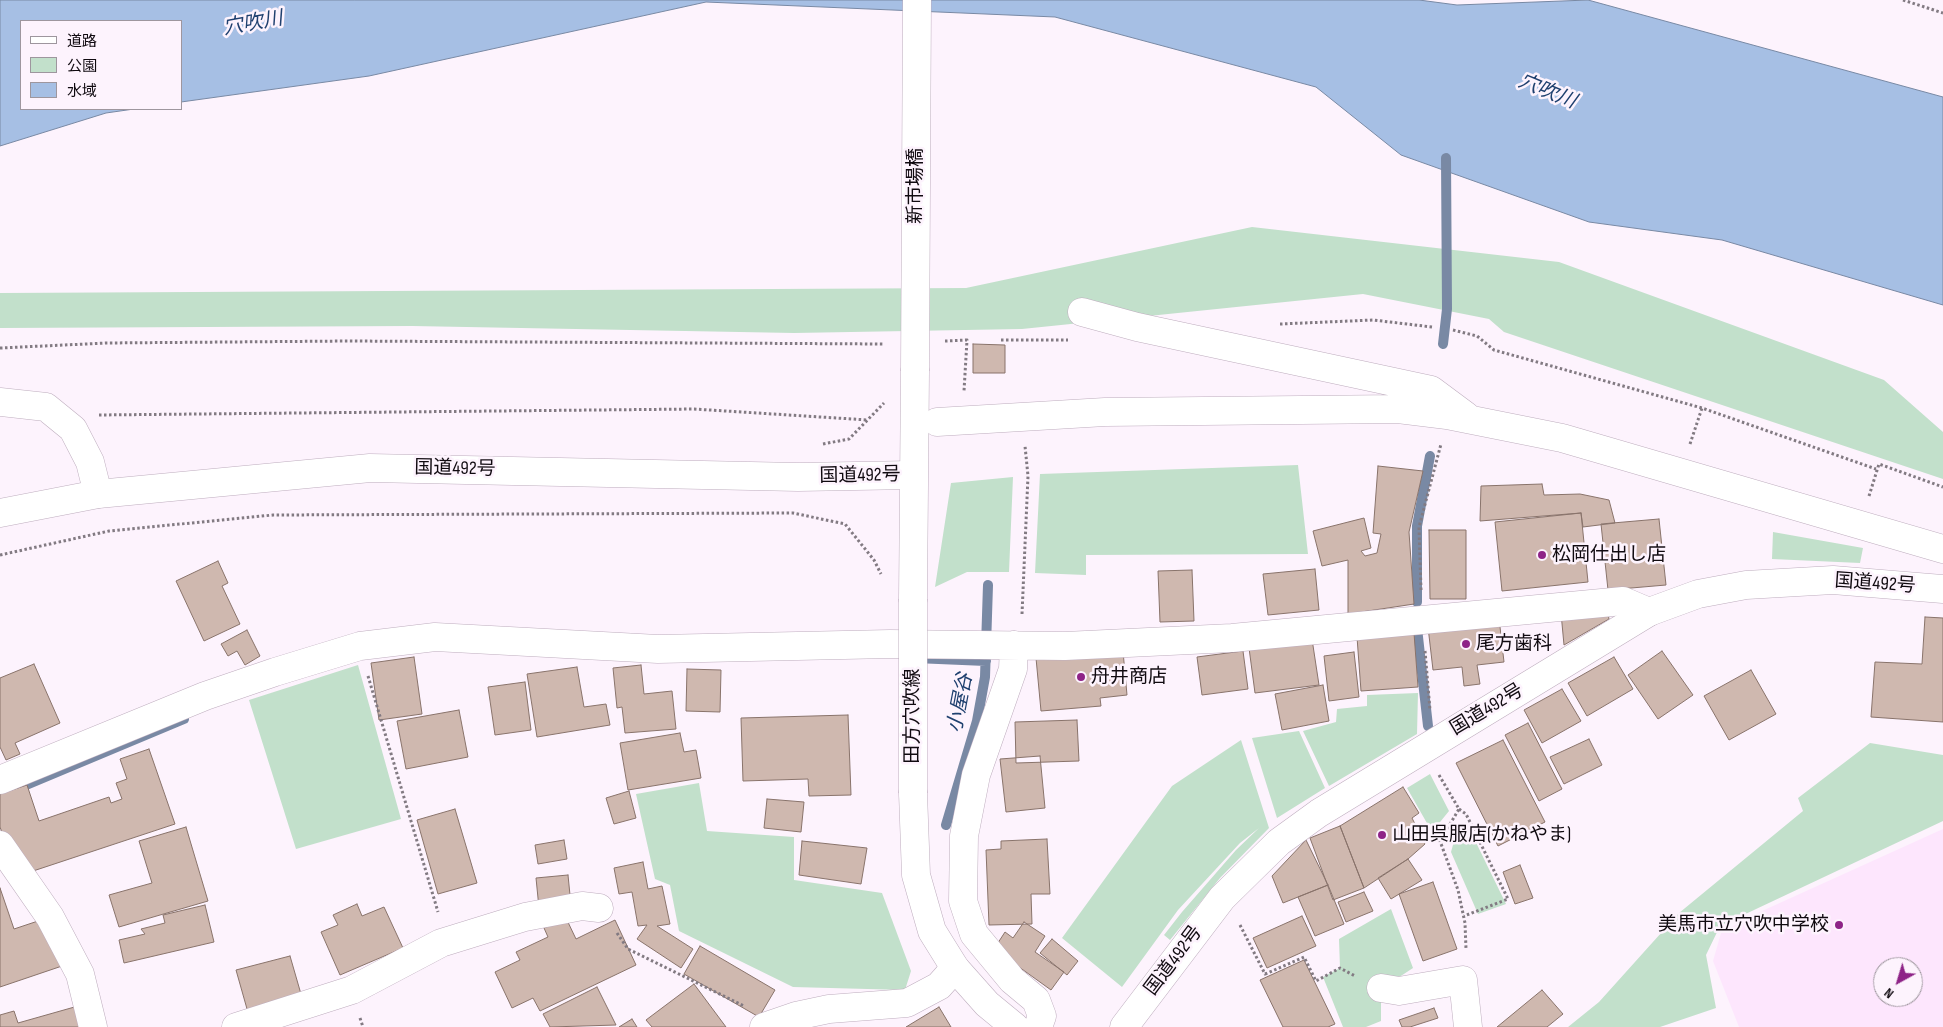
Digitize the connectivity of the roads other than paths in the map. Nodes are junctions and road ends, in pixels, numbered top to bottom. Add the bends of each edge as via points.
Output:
1 (917, 0) edge
2 (1082, 312) dead end
3 (915, 371) joint
4 (0, 402) edge
5 (1470, 418) junction
6 (950, 421) road end
7 (913, 475) junction
8 (98, 494) junction
9 (0, 513) edge
10 (1943, 550) edge
11 (1943, 589) edge
12 (1649, 612) junction
13 (1014, 645) junction
14 (0, 780) edge
15 (0, 845) edge
16 (599, 908) road end
17 (955, 968) junction
18 (1381, 988) road end
19 (771, 1025) edge
20 (94, 1027) edge
21 (236, 1027) edge
22 (1015, 1027) edge
23 (1038, 1027) edge
24 (1124, 1027) edge
25 (1468, 1027) edge

1 - 3 main road, 新市場橋, bridge
2 - 5 main road via 1137,327 1431,390
3 - 7 main road, 田方穴吹線
4 - 8 main road via 46,407 73,429 90,462
5 - 6 main road via 1398,409 1104,412
5 - 10 main road via 1562,438
7 - 8 main road, 国道492号 via 798,477 370,468
7 - 17 main road, 田方穴吹線, bridge via 916,875 932,930
8 - 9 main road, 国道492号
11 - 12 main road, 国道492号 via 1833,580 1746,585 1698,594
12 - 13 main road via 1623,601 1232,638 1065,646
12 - 24 main road, 国道492号 via 1319,813 1280,842 1222,898
13 - 14 main road via 658,649 435,637 360,646 205,696
13 - 23 main road via 1013,668 976,775 964,836 964,901 974,934 1012,980 1036,1000 1042,1016
15 - 20 main road via 50,917 80,974
16 - 21 main road via 582,906 525,917 446,941 352,990
17 - 19 main road via 939,986 907,1002 829,1009
17 - 22 main road, 田方穴吹線 via 987,1004
18 - 25 main road via 1399,991 1463,980

